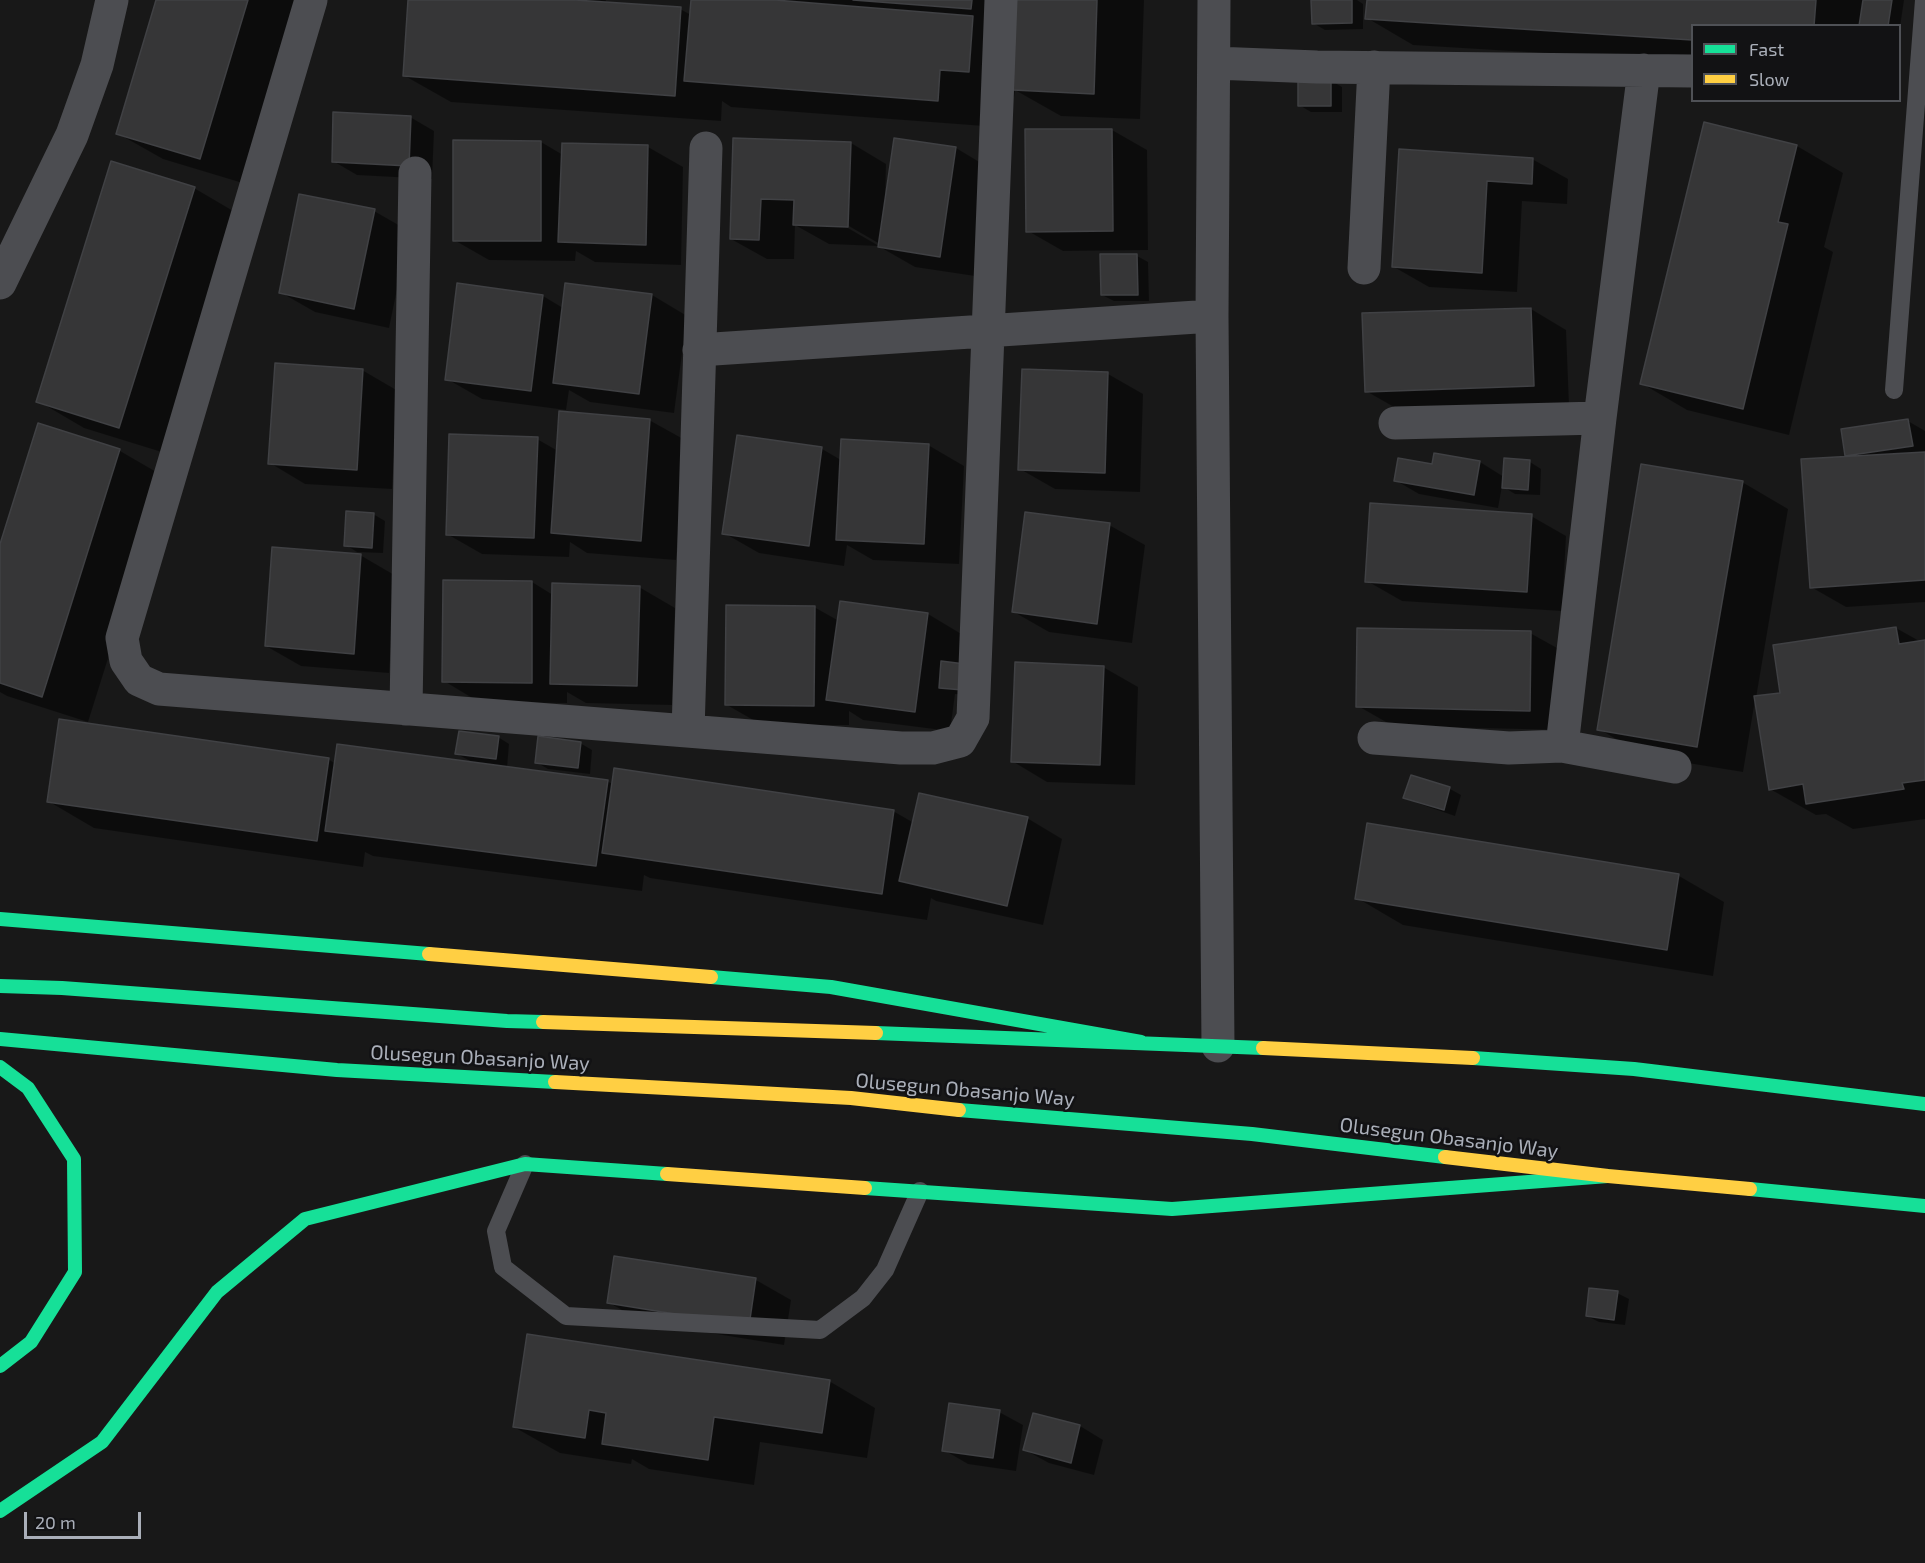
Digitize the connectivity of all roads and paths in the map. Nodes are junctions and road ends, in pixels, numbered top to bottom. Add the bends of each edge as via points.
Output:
1 (112, 0) edge
2 (311, 0) edge
3 (1001, 0) edge
4 (1215, 0) edge
5 (1924, 0) edge
6 (1214, 63) junction
7 (1374, 67) junction
8 (1644, 70) junction
9 (1691, 71) edge
10 (706, 148) dead end
11 (415, 172) dead end
12 (1364, 268) dead end
13 (0, 283) edge
14 (1212, 316) junction
15 (989, 331) junction
16 (699, 350) junction
17 (1894, 390) dead end
18 (1600, 418) junction
19 (1395, 423) dead end
20 (406, 709) junction
21 (688, 731) junction
22 (1374, 738) dead end
23 (1562, 746) junction
24 (1675, 767) dead end
25 (0, 919) edge
26 (0, 986) edge
27 (0, 1039) edge
28 (1141, 1042) junction
29 (1218, 1046) junction
30 (0, 1067) edge
31 (1925, 1104) edge
32 (525, 1164) junction
33 (1608, 1176) junction
34 (920, 1191) junction
35 (1925, 1206) edge
36 (0, 1366) edge
37 (0, 1511) edge

1 - 13 street via 97,64 72,135
2 - 20 street via 122,638 126,662 139,680 159,689
3 - 15 street
4 - 6 street
5 - 17 lane
6 - 7 street
6 - 14 street
7 - 8 street
7 - 12 street
8 - 9 street
8 - 18 street
10 - 16 street
11 - 20 street
14 - 15 street
14 - 29 street
15 - 16 street
15 - 21 street via 973,718 960,741 933,748 901,748
16 - 21 street
18 - 19 street
18 - 23 street
20 - 21 street
22 - 23 street via 1509,748
23 - 24 street
25 - 28 main road via 831,987
26 - 28 main road, Olusegun Obasanjo Way via 507,1021
27 - 33 main road, Olusegun Obasanjo Way via 337,1070 851,1098 1252,1134
28 - 29 main road, Olusegun Obasanjo Way
29 - 31 main road, Olusegun Obasanjo Way via 1420,1054 1634,1069
30 - 36 main road via 28,1088 74,1159 75,1261 75,1272 31,1342
32 - 34 main road
32 - 34 lane via 496,1231 504,1267 566,1316 820,1330 863,1298 885,1270
32 - 37 main road via 305,1219 217,1292 102,1442
33 - 34 main road via 1172,1209
33 - 35 main road, Olusegun Obasanjo Way

